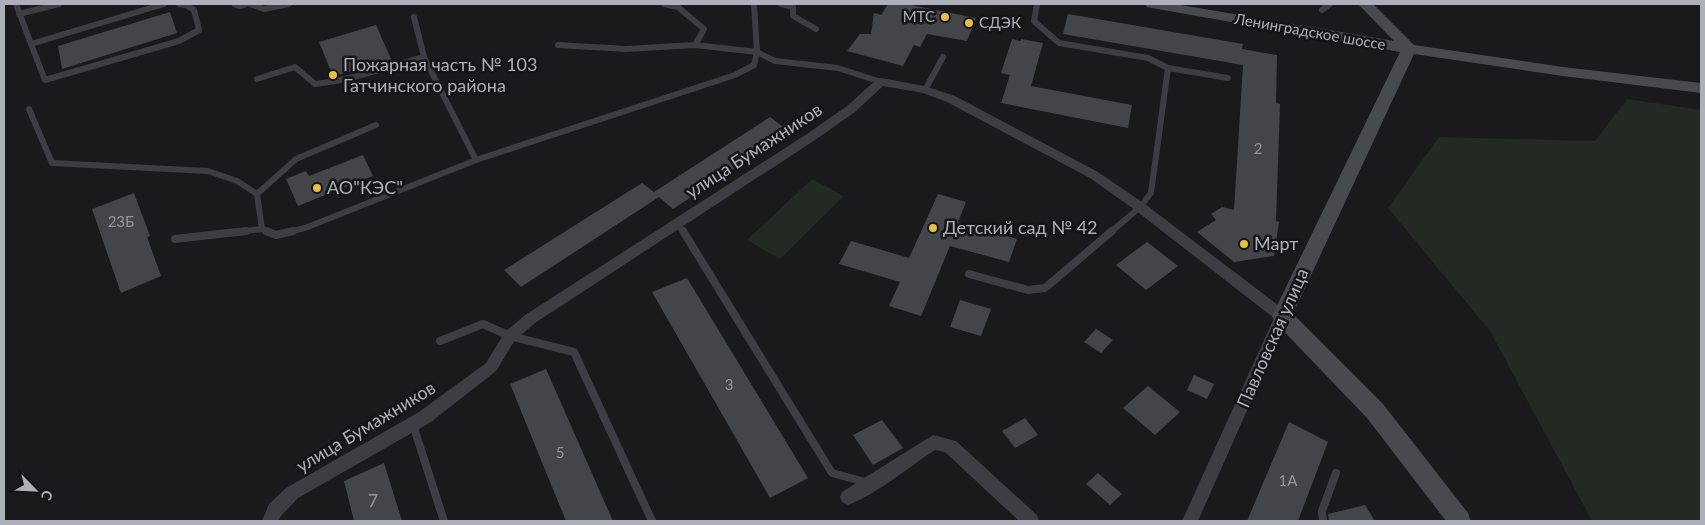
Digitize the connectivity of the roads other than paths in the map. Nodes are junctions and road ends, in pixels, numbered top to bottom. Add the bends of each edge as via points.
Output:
1 (16, 4) edge
2 (59, 4) edge
3 (164, 4) edge
4 (179, 4) edge
5 (236, 4) edge
6 (245, 4) edge
7 (250, 4) edge
8 (289, 4) edge
9 (664, 4) edge
10 (754, 4) edge
11 (781, 4) edge
12 (1037, 4) edge
13 (1152, 4) edge
14 (1330, 4) edge
15 (1365, 4) edge
16 (1322, 10) dead end
17 (19, 14) junction
18 (414, 17) dead end
19 (816, 29) dead end
20 (31, 44) junction
21 (558, 45) dead end
22 (695, 45) junction
23 (1410, 48) junction
24 (757, 52) junction
25 (424, 57) junction
26 (943, 57) dead end
27 (1168, 68) junction
28 (1228, 78) dead end
29 (257, 79) dead end
30 (881, 82) junction
31 (1701, 88) edge
32 (925, 90) junction
33 (29, 109) dead end
34 (376, 125) dead end
35 (476, 160) junction
36 (257, 194) junction
37 (1140, 207) junction
38 (676, 224) junction
39 (262, 229) junction
40 (175, 239) dead end
41 (969, 274) dead end
42 (1282, 316) junction
43 (510, 336) junction
44 (440, 341) dead end
45 (413, 425) junction
46 (1336, 473) dead end
47 (871, 484) junction
48 (848, 497) dead end
49 (270, 521) edge
50 (444, 521) edge
51 (652, 521) edge
52 (1030, 521) edge
53 (1190, 521) edge
54 (1323, 521) edge
55 (1460, 521) edge

1 - 17 lane
2 - 17 lane
3 - 20 lane
4 - 20 lane via 194,10 199,30 179,41 45,80
5 - 6 street
7 - 8 lane via 263,10
9 - 22 lane via 678,7 704,29
10 - 24 lane
11 - 19 lane via 793,7 793,16
12 - 27 lane via 1034,21 1059,43 1148,58
13 - 23 main road, Ленинградское шоссе
14 - 16 lane
15 - 23 main road
17 - 20 lane
18 - 25 lane
21 - 22 lane via 626,49
22 - 24 lane
23 - 31 main road, Ленинградское шоссе
23 - 42 street, Павловская улица
24 - 30 lane via 775,61 838,68
24 - 35 lane via 754,65 735,75
25 - 29 lane via 339,82 315,84 294,67
25 - 35 lane
26 - 32 lane
27 - 28 lane
27 - 37 lane via 1152,193
30 - 32 street
30 - 38 street, улица Бумажников via 851,110
32 - 37 street via 951,99 1094,175
33 - 36 lane via 52,163 208,171 237,181
34 - 36 lane via 296,159
35 - 39 lane via 305,228 276,235
36 - 39 lane
37 - 41 lane via 1045,288 1028,290
37 - 42 street
38 - 43 street, улица Бумажников via 530,318
38 - 47 lane via 832,473
39 - 40 lane
42 - 53 street, Павловская улица
42 - 55 main road via 1375,411
43 - 44 lane via 483,324
43 - 45 street, улица Бумажников via 491,367
43 - 51 lane via 574,352
45 - 49 street, улица Бумажников via 292,493 275,510
45 - 50 lane
46 - 54 lane via 1322,511
47 - 48 street
47 - 52 street via 933,442 950,446

